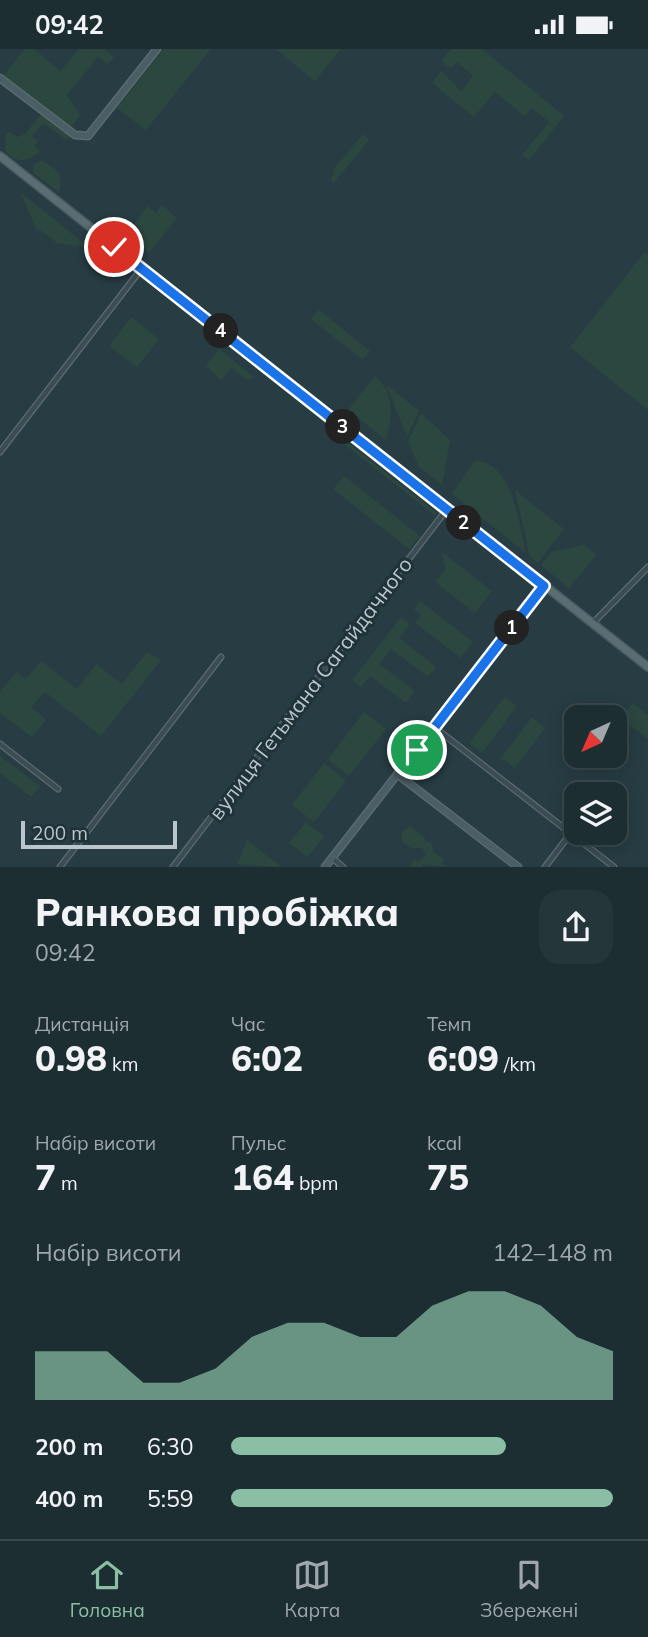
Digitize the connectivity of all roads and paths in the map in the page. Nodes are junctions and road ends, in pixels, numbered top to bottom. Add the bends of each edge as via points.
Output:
1 (157, 49) edge
2 (0, 78) edge
3 (1, 159) edge
4 (142, 268) junction
5 (0, 452) edge
6 (447, 509) junction
7 (648, 567) edge
8 (544, 586) junction
9 (592, 624) junction
10 (221, 657) dead end
11 (648, 667) edge
12 (434, 727) junction
13 (0, 744) edge
14 (397, 774) junction
15 (58, 789) dead end
16 (564, 829) edge
17 (564, 843) edge
18 (585, 845) edge
19 (332, 859) junction
20 (60, 867) edge
21 (173, 867) edge
22 (325, 867) edge
23 (343, 867) edge
24 (518, 867) edge
25 (545, 867) edge
26 (614, 867) edge

1 - 2 street via 88,136 75,135
3 - 4 main road
4 - 5 street
4 - 6 main road
6 - 8 main road
6 - 21 street, вулиця Гетьмана Сагайдачного
7 - 9 street
8 - 9 main road
8 - 12 street
9 - 11 main road
10 - 20 street
12 - 14 street
12 - 16 street
13 - 15 street
14 - 19 street
14 - 24 street
17 - 25 street
18 - 26 street
19 - 22 street
19 - 23 street

